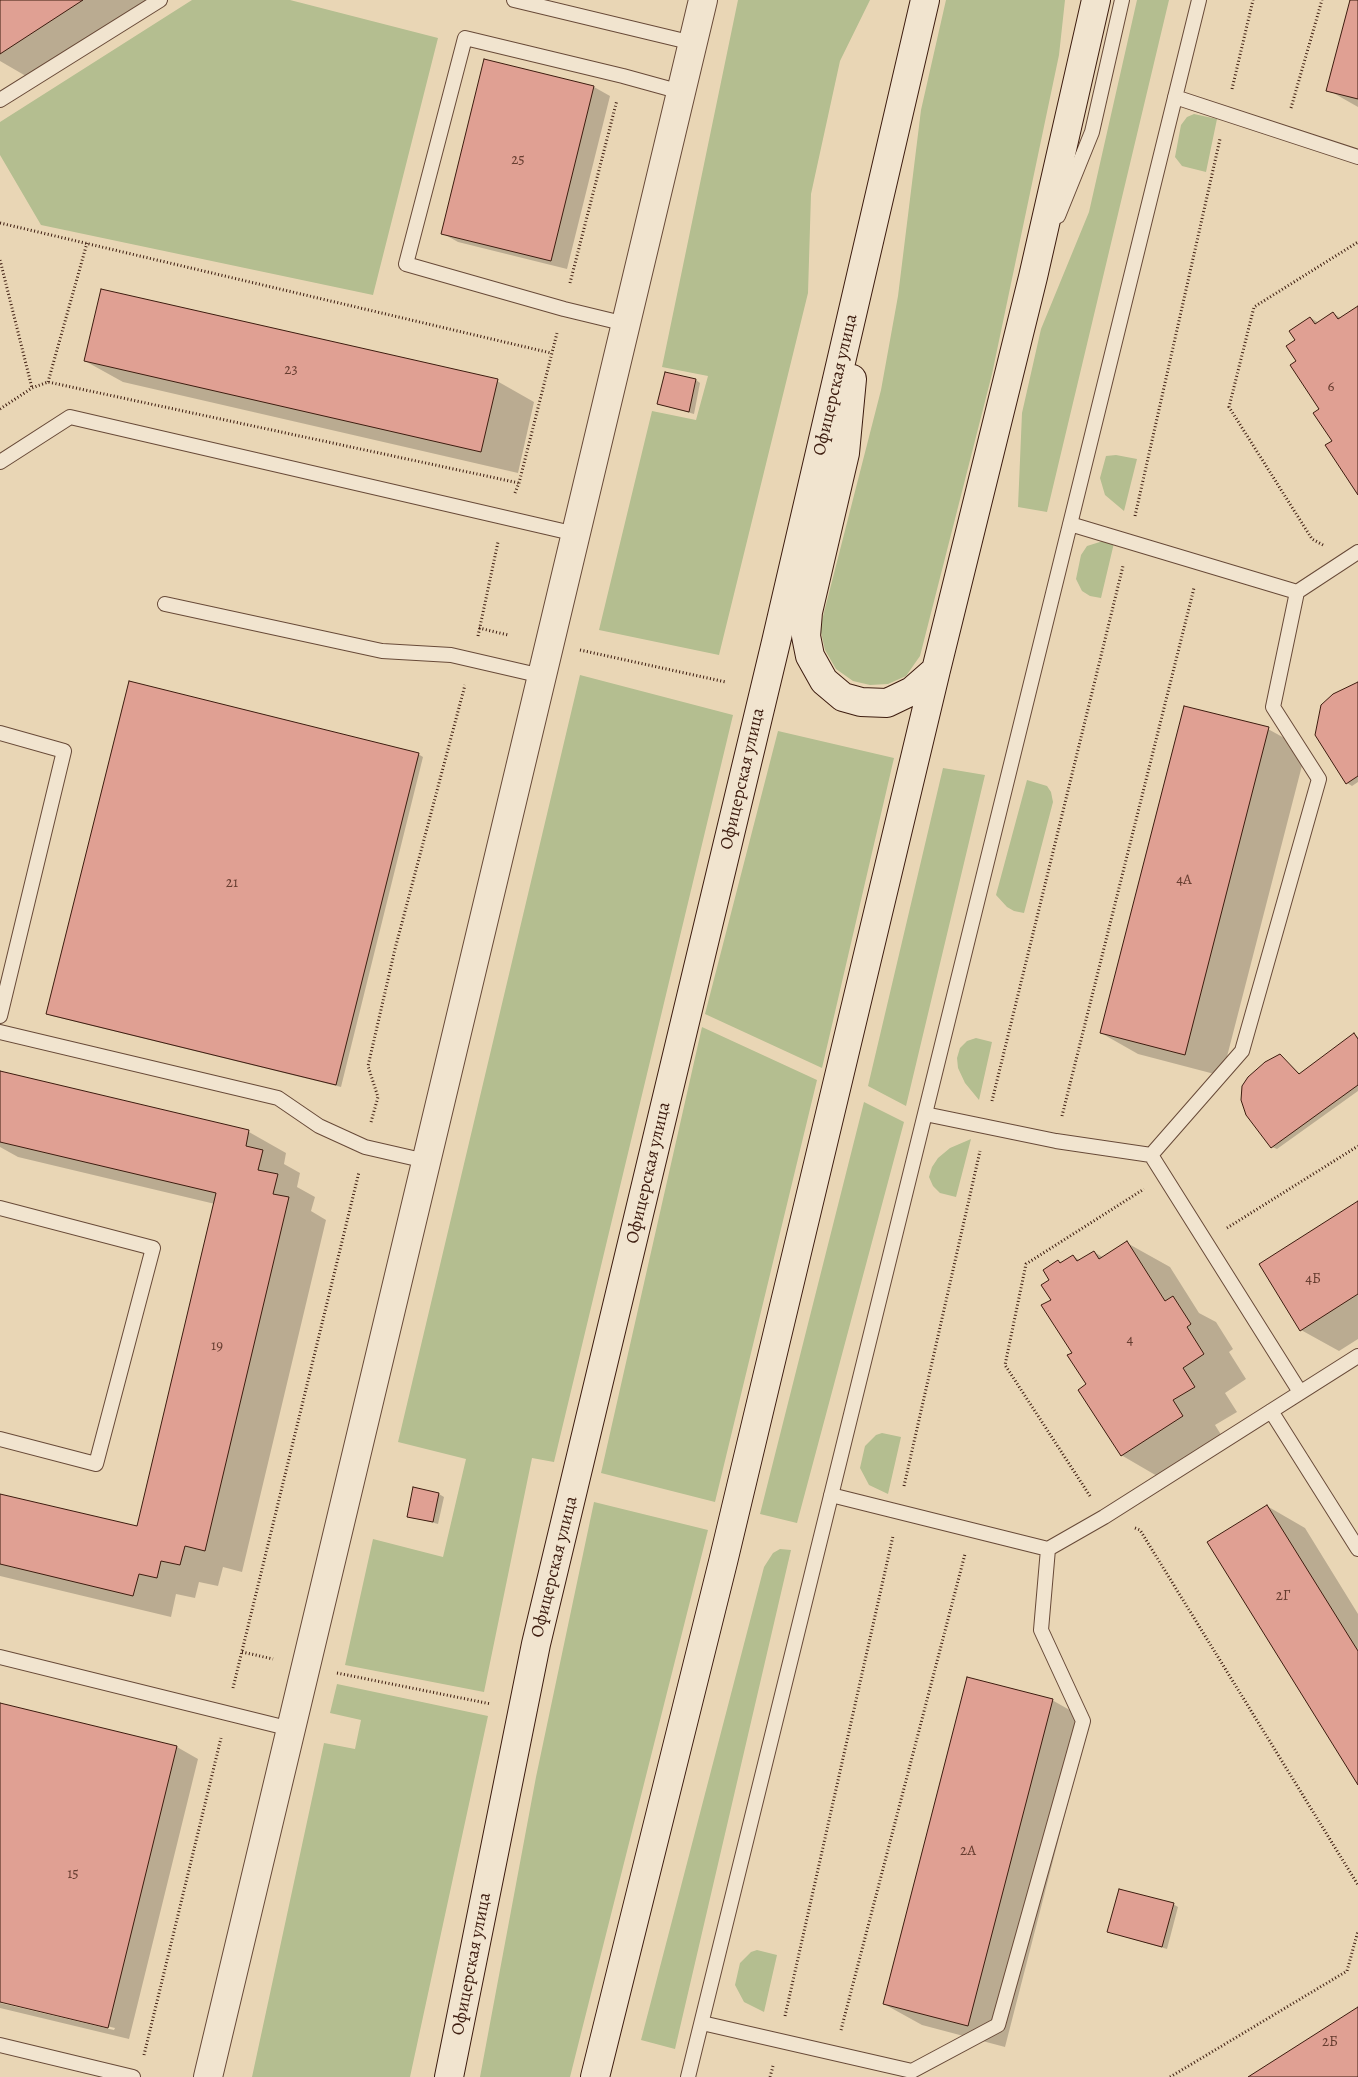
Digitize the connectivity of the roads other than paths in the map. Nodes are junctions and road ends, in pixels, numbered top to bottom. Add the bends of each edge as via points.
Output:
1 (160, 0) edge
2 (514, 0) edge
3 (703, 0) edge
4 (925, 0) edge
5 (1090, 0) edge
6 (1096, 0) edge
7 (1122, 0) edge
8 (1198, 0) edge
9 (1088, 38) junction
10 (693, 43) junction
11 (681, 92) junction
12 (1175, 97) junction
13 (0, 100) edge
14 (1358, 157) edge
15 (863, 273) junction
16 (1033, 277) junction
17 (626, 324) junction
18 (0, 462) edge
19 (1070, 524) junction
20 (576, 534) junction
21 (1352, 556) edge
22 (1297, 592) junction
23 (165, 604) dead end
24 (936, 670) junction
25 (542, 676) junction
26 (0, 733) edge
27 (0, 1016) edge
28 (0, 1032) edge
29 (925, 1114) junction
30 (1151, 1155) junction
31 (426, 1161) junction
32 (0, 1208) edge
33 (1358, 1356) edge
34 (1300, 1392) junction
35 (1271, 1411) junction
36 (0, 1439) edge
37 (831, 1495) junction
38 (1048, 1549) junction
39 (1358, 1549) edge
40 (0, 1657) edge
41 (291, 1729) junction
42 (702, 2023) junction
43 (0, 2045) edge
44 (914, 2074) edge
45 (133, 2077) edge
46 (208, 2077) edge
47 (449, 2077) edge
48 (595, 2077) edge
49 (688, 2077) edge

1 - 13 lane
2 - 10 lane
3 - 10 main road
4 - 15 main road, Офицерская улица
5 - 9 main road
6 - 9 main road
7 - 16 lane via 1092,132
8 - 12 lane
9 - 16 main road
10 - 11 main road
11 - 17 main road
11 - 17 lane via 465,38 408,254 406,264
12 - 14 lane
12 - 19 lane
15 - 24 main road, Офицерская улица via 845,453 808,612 806,636 810,656 824,681 843,697 862,702 887,703 912,691
15 - 47 main road, Офицерская улица via 536,1644
16 - 24 main road
17 - 20 main road
18 - 20 lane via 70,417
19 - 22 lane
19 - 29 lane
20 - 25 main road
21 - 22 lane
22 - 30 lane via 1273,707 1319,778 1242,1051
23 - 25 lane via 382,651 451,655
24 - 48 main road via 723,1562
25 - 31 main road
26 - 27 lane via 64,751
28 - 31 lane via 278,1098 319,1126 365,1147
29 - 30 lane via 1056,1141
29 - 37 lane
30 - 34 lane
31 - 41 main road
32 - 36 lane via 153,1248 96,1464
33 - 34 lane
34 - 35 lane
35 - 38 lane
35 - 39 lane
37 - 38 lane
37 - 42 lane
38 - 44 lane via 1041,1630 1083,1721 998,2025
40 - 41 lane
41 - 46 main road
42 - 44 lane
42 - 49 lane
43 - 45 lane

